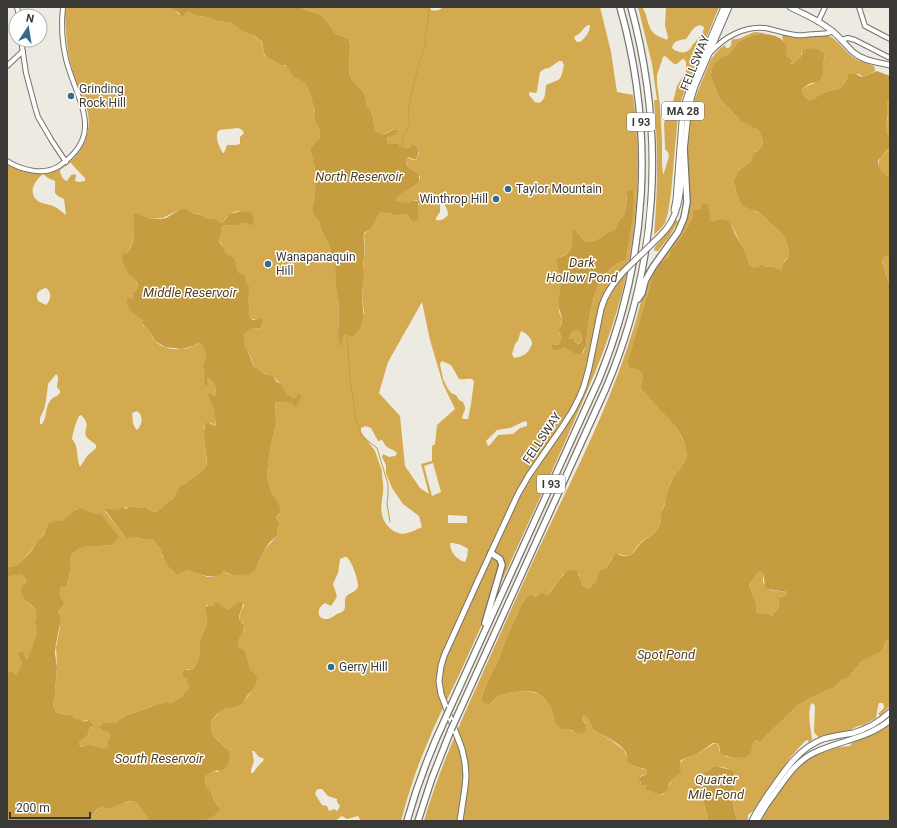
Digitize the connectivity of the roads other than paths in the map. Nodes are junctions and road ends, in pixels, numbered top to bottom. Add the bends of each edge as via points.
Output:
1 (63, 7) edge
2 (620, 7) edge
3 (631, 7) edge
4 (724, 7) edge
5 (729, 7) edge
6 (825, 7) edge
7 (859, 7) edge
8 (792, 8) edge
9 (818, 22) junction
10 (833, 31) junction
11 (890, 39) edge
12 (841, 40) junction
13 (23, 48) edge
14 (23, 51) junction
15 (709, 55) junction
16 (888, 57) dead end
17 (890, 65) edge
18 (7, 66) edge
19 (684, 148) junction
20 (7, 161) edge
21 (66, 162) junction
22 (670, 222) junction
23 (634, 307) junction
24 (491, 552) junction
25 (482, 638) junction
26 (890, 712) edge
27 (890, 720) edge
28 (840, 735) junction
29 (842, 743) junction
30 (795, 758) junction
31 (799, 762) junction
32 (407, 821) edge
33 (418, 821) edge
34 (460, 821) edge
35 (752, 821) edge
36 (757, 821) edge

1 - 21 street via 63,45 85,121 85,133 81,143
2 - 25 highway, I 93 via 635,75 642,142 640,215 628,286 616,333 599,379
3 - 23 highway, I 93 via 646,74 653,156 648,234
4 - 22 main road, FELLSWAY / MA 28 via 685,103 676,200
5 - 15 main road, FELLSWAY / MA 28
6 - 9 street
7 - 11 street via 865,26
8 - 9 main road
9 - 10 main road
10 - 12 main road
10 - 15 street via 800,35 764,28 747,29 726,40
12 - 16 street via 855,40
12 - 17 main road via 861,57
13 - 14 street
14 - 18 street
14 - 21 street via 28,84 38,117
15 - 19 main road, FELLSWAY / MA 28 via 690,104
19 - 22 main road, FELLSWAY / MA 28 via 679,200
19 - 23 highway via 687,202 684,218 678,232 652,267
20 - 21 street via 25,169 45,171
22 - 24 main road, FELLSWAY / MA 28, bridge via 664,232 610,288 602,303 584,386 562,429 524,483
23 - 33 highway, I 93, bridge via 608,384 451,730
24 - 25 highway via 500,559 502,565
24 - 34 main road, FELLSWAY / MA 28 via 444,657 439,675 441,697 465,763 466,776
25 - 32 highway, I 93, bridge via 423,771
26 - 28 main road via 868,728
27 - 29 main road via 871,733
28 - 29 main road
28 - 30 main road via 817,742
29 - 31 main road via 818,751
30 - 31 main road
30 - 35 main road via 768,794
31 - 36 main road via 764,807

